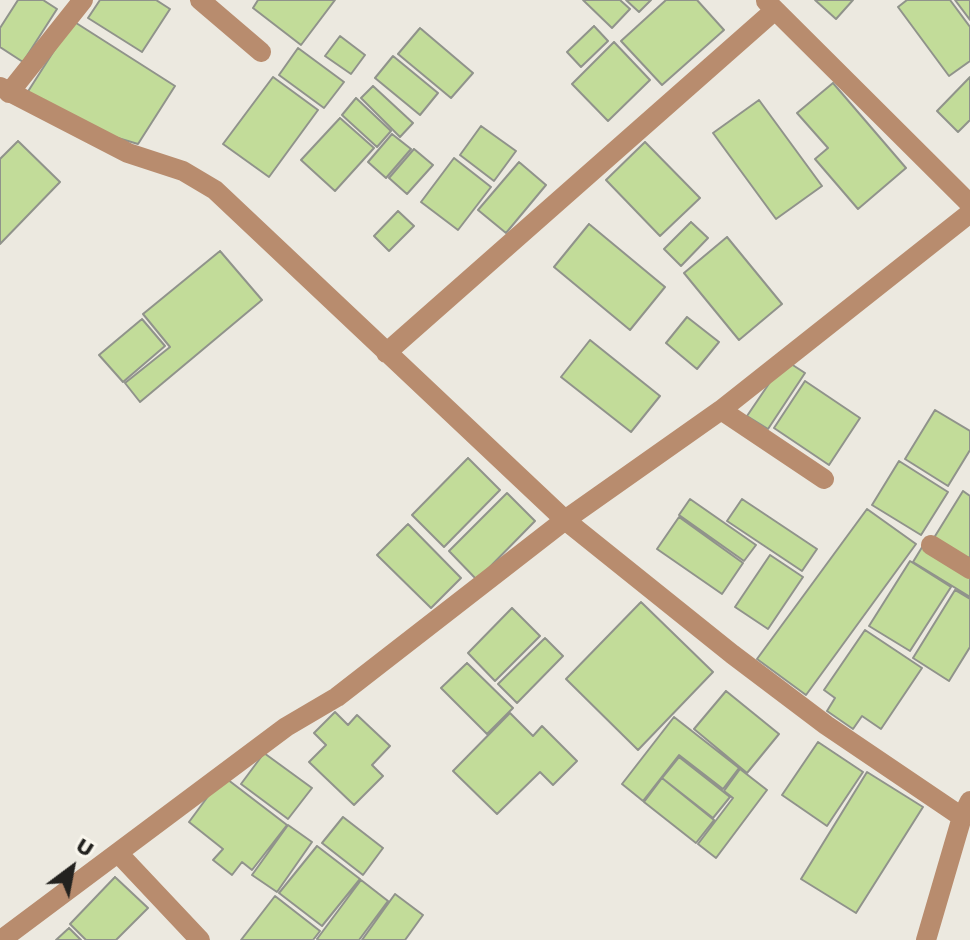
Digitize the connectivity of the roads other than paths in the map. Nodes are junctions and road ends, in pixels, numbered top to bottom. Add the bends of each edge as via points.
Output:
1 (83, 0) edge
2 (200, 0) edge
3 (770, 5) edge
4 (261, 52) dead end
5 (4, 90) edge
6 (970, 204) edge
7 (970, 213) edge
8 (386, 353) junction
9 (721, 410) junction
10 (824, 479) dead end
11 (565, 520) junction
12 (931, 545) dead end
13 (970, 569) edge
14 (966, 809) edge
15 (118, 853) junction
16 (1, 940) edge
17 (200, 940) edge
18 (926, 940) edge

1 - 5 street
2 - 4 street
3 - 6 street
3 - 8 street
5 - 8 street via 215,190
7 - 9 street
8 - 11 street
9 - 10 street
9 - 11 street
11 - 14 street via 826,725
11 - 15 street via 337,697 286,727
12 - 13 street
14 - 18 street
15 - 16 street
15 - 17 street

